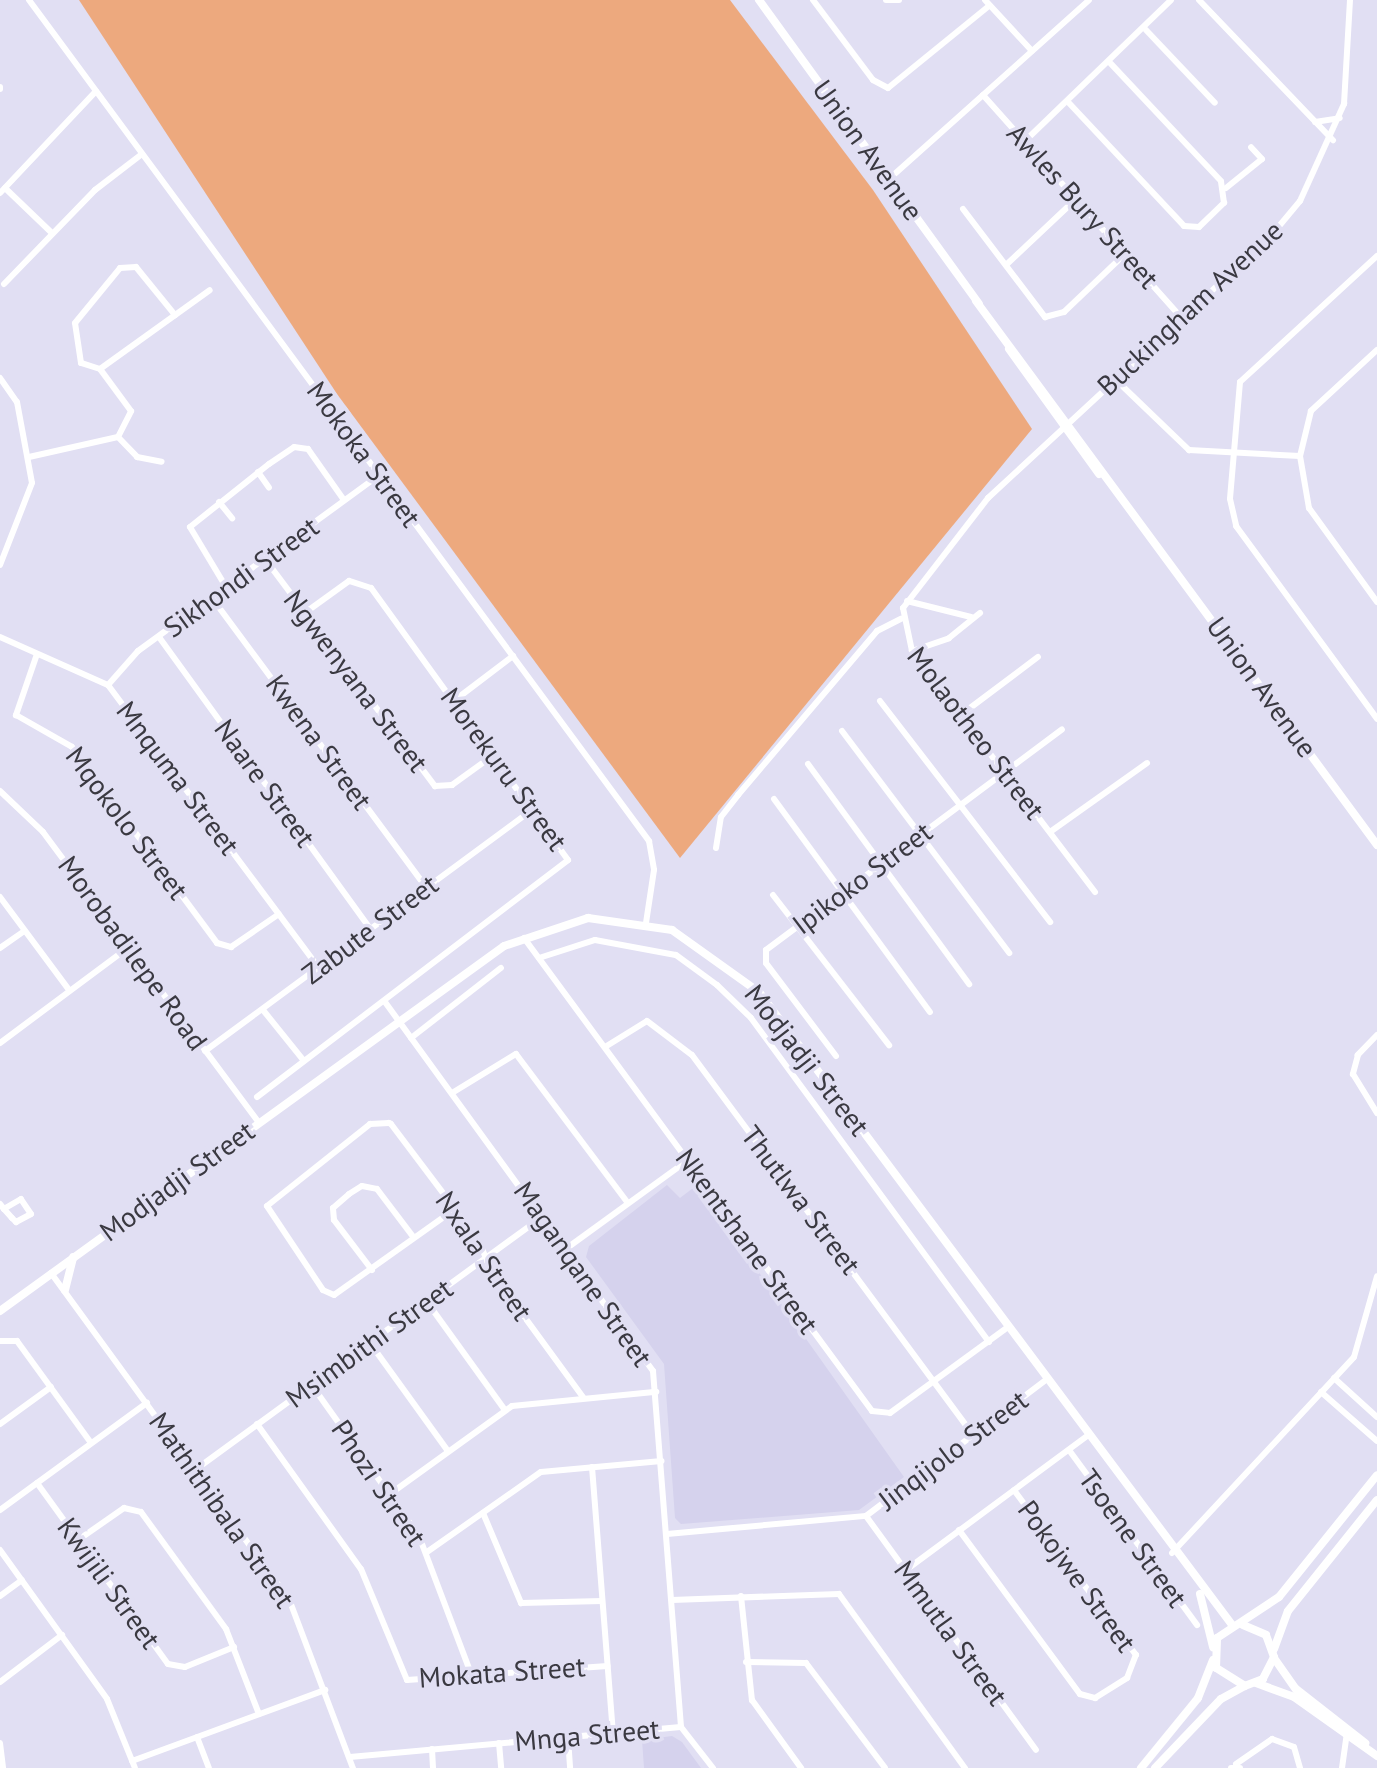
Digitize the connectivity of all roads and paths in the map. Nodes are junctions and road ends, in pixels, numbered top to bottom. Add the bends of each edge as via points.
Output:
1 (29, 0) edge
2 (759, 0) edge
3 (813, 0) edge
4 (886, 0) edge
5 (899, 0) edge
6 (1087, 0) edge
7 (1171, 0) edge
8 (1199, 0) edge
9 (1350, 0) edge
10 (987, 3) edge
11 (1146, 30) junction
12 (1032, 51) junction
13 (1111, 64) junction
14 (96, 91) junction
15 (983, 95) junction
16 (1069, 103) junction
17 (1215, 103) dead end
18 (1340, 118) junction
19 (1315, 122) junction
20 (1333, 140) junction
21 (1025, 141) junction
22 (1251, 147) dead end
23 (142, 154) junction
24 (889, 179) junction
25 (1226, 188) junction
26 (2, 190) edge
27 (1077, 198) junction
28 (963, 209) dead end
29 (52, 233) junction
30 (1125, 254) junction
31 (1377, 256) edge
32 (1006, 265) junction
33 (4, 284) dead end
34 (210, 290) dead end
35 (175, 315) junction
36 (1182, 318) junction
37 (1377, 350) edge
38 (100, 369) junction
39 (0, 378) edge
40 (1115, 379) junction
41 (1066, 425) junction
42 (118, 437) junction
43 (1232, 455) junction
44 (1300, 456) junction
45 (29, 457) junction
46 (162, 462) dead end
47 (258, 472) junction
48 (379, 475) junction
49 (269, 488) dead end
50 (344, 500) junction
51 (219, 502) junction
52 (232, 518) dead end
53 (265, 559) junction
54 (0, 565) edge
55 (226, 587) junction
56 (212, 598) junction
57 (907, 601) junction
58 (1377, 602) edge
59 (306, 612) junction
60 (980, 613) dead end
61 (971, 617) junction
62 (901, 619) junction
63 (0, 637) edge
64 (159, 637) junction
65 (912, 651) junction
66 (37, 654) junction
67 (513, 656) junction
68 (1038, 657) dead end
69 (108, 685) junction
70 (455, 700) junction
71 (880, 701) dead end
72 (962, 714) junction
73 (1377, 719) edge
74 (1062, 729) dead end
75 (842, 731) dead end
76 (495, 754) junction
77 (1147, 763) dead end
78 (808, 764) dead end
79 (1005, 772) junction
80 (0, 791) edge
81 (774, 799) dead end
82 (960, 805) junction
83 (535, 808) junction
84 (1050, 832) junction
85 (920, 834) junction
86 (1377, 845) edge
87 (716, 848) dead end
88 (881, 863) junction
89 (426, 887) junction
90 (843, 892) junction
91 (1095, 892) dead end
92 (773, 895) dead end
93 (0, 897) edge
94 (279, 914) junction
95 (1050, 922) dead end
96 (646, 923) junction
97 (799, 926) junction
98 (370, 928) junction
99 (24, 931) junction
100 (524, 938) junction
101 (129, 947) junction
102 (0, 948) edge
103 (1009, 953) dead end
104 (539, 958) junction
105 (318, 967) junction
106 (501, 968) dead end
107 (969, 984) dead end
108 (69, 990) junction
109 (385, 1002) junction
110 (263, 1010) junction
111 (930, 1012) dead end
112 (397, 1020) junction
113 (1377, 1035) edge
114 (411, 1038) junction
115 (0, 1043) edge
116 (889, 1045) dead end
117 (605, 1047) junction
118 (205, 1051) junction
119 (836, 1056) dead end
120 (304, 1061) junction
121 (452, 1093) junction
122 (257, 1097) dead end
123 (1377, 1113) edge
124 (258, 1122) junction
125 (688, 1160) junction
126 (628, 1203) junction
127 (2, 1206) edge
128 (455, 1209) junction
129 (543, 1216) junction
130 (414, 1238) junction
131 (567, 1248) junction
132 (73, 1257) junction
133 (489, 1257) junction
134 (372, 1270) junction
135 (51, 1273) junction
136 (1377, 1276) edge
137 (65, 1290) junction
138 (427, 1302) junction
139 (0, 1311) edge
140 (1008, 1327) junction
141 (0, 1341) edge
142 (989, 1342) junction
143 (370, 1343) junction
144 (1334, 1378) junction
145 (1046, 1380) junction
146 (935, 1382) junction
147 (311, 1384) junction
148 (51, 1387) junction
149 (656, 1392) junction
150 (1321, 1392) junction
151 (583, 1397) junction
152 (147, 1403) junction
153 (505, 1410) junction
154 (1377, 1417) edge
155 (0, 1424) edge
156 (257, 1424) junction
157 (972, 1434) junction
158 (1087, 1436) junction
159 (1377, 1441) edge
160 (91, 1443) junction
161 (1069, 1450) junction
162 (448, 1451) junction
163 (661, 1461) junction
164 (592, 1467) junction
165 (195, 1470) junction
166 (1377, 1475) edge
167 (37, 1483) junction
168 (1014, 1490) junction
169 (390, 1494) junction
170 (1376, 1503) edge
171 (0, 1510) edge
172 (483, 1513) junction
173 (866, 1516) junction
174 (959, 1530) junction
175 (667, 1534) junction
176 (78, 1540) junction
177 (0, 1550) edge
178 (427, 1552) junction
179 (1172, 1553) junction
180 (906, 1570) junction
181 (22, 1580) junction
182 (1195, 1583) junction
183 (0, 1596) edge
184 (741, 1596) junction
185 (672, 1600) junction
186 (602, 1601) junction
187 (1197, 1625) dead end
188 (1238, 1625) junction
189 (62, 1635) junction
190 (234, 1647) junction
191 (1214, 1647) junction
192 (1273, 1654) junction
193 (1213, 1660) junction
194 (746, 1662) junction
195 (608, 1666) junction
196 (472, 1676) junction
197 (0, 1682) edge
198 (1255, 1683) junction
199 (1245, 1686) junction
200 (325, 1690) junction
201 (259, 1714) junction
202 (681, 1727) junction
203 (1347, 1732) junction
204 (613, 1733) junction
205 (197, 1737) junction
206 (568, 1738) junction
207 (0, 1743) edge
208 (499, 1743) junction
209 (432, 1749) junction
210 (1036, 1750) dead end
211 (1377, 1754) edge
212 (350, 1757) junction
213 (134, 1764) edge
214 (1236, 1767) edge
215 (3, 1768) edge
216 (209, 1768) edge
217 (353, 1768) edge
218 (433, 1768) edge
219 (501, 1768) edge
220 (570, 1768) edge
221 (713, 1768) edge
222 (801, 1768) edge
223 (885, 1768) edge
224 (965, 1768) edge
225 (1141, 1768) edge
226 (1155, 1768) edge
227 (1300, 1768) edge
228 (1342, 1768) edge

1 - 14 street, Mokoka Street
2 - 24 street, Union Avenue
3 - 10 street via 873,80 888,88
4 - 5 street
6 - 12 street
7 - 11 street
8 - 19 street
9 - 18 street, Buckingham Avenue via 1350,77
10 - 12 street
11 - 13 street
11 - 17 street
12 - 15 street
13 - 16 street
13 - 25 street
14 - 23 street, Mokoka Street
14 - 26 street
15 - 21 street, Awles Bury Street
15 - 24 street
16 - 21 street
16 - 25 street via 1184,226 1199,227 1224,203
18 - 19 street
18 - 20 street, Buckingham Avenue
19 - 20 street
20 - 36 street, Buckingham Avenue via 1280,226
21 - 27 street, Awles Bury Street
22 - 25 street via 1262,159
23 - 29 street
23 - 48 street, Mokoka Street
24 - 41 street, Union Avenue
26 - 29 street
27 - 30 street, Awles Bury Street
27 - 32 street
28 - 32 street
29 - 33 street
30 - 32 street via 1052,317 1036,310
30 - 36 street, Awles Bury Street
31 - 43 street via 1240,382
34 - 35 street
35 - 38 street
35 - 38 street via 136,267 120,268 75,323 81,363
36 - 40 street, Buckingham Avenue
37 - 44 street via 1311,411
38 - 42 street via 131,411
39 - 45 street via 17,402
40 - 41 street, Buckingham Avenue
40 - 43 street via 1181,446
41 - 57 street, Molaotheo Street via 966,521
41 - 86 street, Union Avenue
42 - 45 street
42 - 46 street via 137,457
43 - 44 street
43 - 73 street via 1233,521
44 - 58 street via 1309,508
45 - 54 street via 29,497
47 - 49 street
47 - 50 street via 301,447
47 - 51 street
48 - 50 street, Sikhondi Street
48 - 67 street, Mokoka Street
50 - 53 street, Sikhondi Street
51 - 52 street
51 - 55 street via 189,529
53 - 55 street, Sikhondi Street
53 - 59 street, Ngwenyana Street
55 - 56 street, Sikhondi Street
56 - 64 street, Sikhondi Street
56 - 89 street, Kwena Street
57 - 61 street
57 - 62 street, Molaotheo Street
59 - 70 street, Morekuru Street via 349,581 367,584
59 - 76 street, Ngwenyana Street via 435,786 452,785
60 - 61 street
61 - 65 street via 949,638
62 - 65 street, Molaotheo Street
62 - 87 street via 877,631 738,795 721,817
63 - 66 street, Mnquma Street
64 - 69 street, Sikhondi Street
64 - 98 street, Naare Street
65 - 72 street, Molaotheo Street
66 - 69 street, Mnquma Street
66 - 94 street, Mqokolo Street via 16,715 72,747 217,943 231,947
67 - 70 street
67 - 96 street, Mokoka Street via 649,841 654,870
68 - 72 street
69 - 94 street, Mnquma Street
70 - 76 street, Morekuru Street
71 - 82 street
72 - 79 street, Molaotheo Street
74 - 79 street, Ipikoko Street
75 - 85 street
76 - 83 street, Morekuru Street
77 - 84 street
78 - 88 street
79 - 82 street, Ipikoko Street
79 - 84 street, Molaotheo Street
80 - 101 street, Morobadilepe Road via 27,811
81 - 90 street
82 - 85 street, Ipikoko Street
82 - 95 street
83 - 89 street, Zabute Street
83 - 109 street, Morekuru Street via 566,850 565,868
84 - 91 street, Molaotheo Street
85 - 88 street, Ipikoko Street
85 - 103 street
88 - 90 street, Ipikoko Street
88 - 107 street
89 - 98 street, Zabute Street
90 - 97 street, Ipikoko Street
90 - 111 street
92 - 97 street
93 - 99 street
94 - 105 street, Mnquma Street
96 - 100 street, Modjadji Street via 588,918
96 - 140 street, Modjadji Street via 696,941 759,992
97 - 116 street
97 - 119 street, Ipikoko Street via 765,959
98 - 105 street, Zabute Street
99 - 102 street
99 - 108 street
100 - 104 street, Nkentshane Street
100 - 112 street, Modjadji Street
101 - 108 street
101 - 118 street, Morobadilepe Road
104 - 117 street, Nkentshane Street
104 - 142 street via 595,940 673,954 717,985 751,1018
105 - 110 street, Zabute Street
106 - 114 street
108 - 115 street
109 - 112 street, Maganqane Street
109 - 120 street, Morekuru Street
110 - 118 street, Zabute Street
110 - 120 street
112 - 114 street, Maganqane Street
112 - 124 street, Modjadji Street
113 - 123 street via 1358,1055 1353,1074
114 - 121 street, Maganqane Street
117 - 125 street, Nkentshane Street
117 - 146 street, Thutlwa Street via 644,1021 692,1055
118 - 124 street, Morobadilepe Road
120 - 122 street, Morekuru Street
121 - 126 street via 503,1055 516,1054
121 - 129 street, Maganqane Street
124 - 132 street, Modjadji Street
125 - 126 street
125 - 146 street, Nkentshane Street via 870,1409 890,1413
126 - 131 street
127 - 127 street via 16,1222 31,1214 21,1199
128 - 130 street
128 - 133 street, Nxala Street
128 - 134 street, Nxala Street via 391,1124 381,1121 267,1206 326,1293 341,1293
129 - 131 street, Maganqane Street
129 - 133 street, Msimbithi Street
130 - 134 street
130 - 134 street via 373,1187 340,1200 334,1220
131 - 149 street, Maganqane Street via 642,1350
132 - 135 street, Modjadji Street
132 - 137 street
133 - 138 street, Msimbithi Street
133 - 151 street, Nxala Street via 491,1271
135 - 137 street, Mathithibala Street
135 - 139 street, Modjadji Street
136 - 144 street via 1357,1352
137 - 152 street, Mathithibala Street
138 - 143 street, Msimbithi Street
138 - 153 street
140 - 142 street, Nkentshane Street
140 - 145 street, Modjadji Street
141 - 148 street via 17,1341
142 - 146 street, Nkentshane Street
143 - 147 street, Msimbithi Street
143 - 162 street
144 - 150 street
144 - 154 street
145 - 157 street, Jinqijolo Street
145 - 158 street, Modjadji Street
146 - 157 street, Thutlwa Street
147 - 156 street, Msimbithi Street
147 - 169 street, Phozi Street
148 - 155 street
148 - 160 street
149 - 151 street
149 - 163 street, Maganqane Street
150 - 159 street
150 - 179 street
151 - 153 street
152 - 160 street
152 - 165 street, Mathithibala Street
153 - 162 street
156 - 165 street, Msimbithi Street
156 - 196 street, Mokata Street via 363,1572 403,1676
157 - 173 street, Jinqijolo Street
158 - 161 street
158 - 179 street, Modjadji Street
160 - 167 street
161 - 168 street
161 - 187 street, Tsoene Street
162 - 169 street
163 - 164 street
163 - 175 street, Maganqane Street
164 - 172 street via 541,1472
164 - 186 street
165 - 200 street, Mathithibala Street via 289,1599
166 - 188 street via 1279,1597
167 - 171 street
167 - 176 street, Kwijili Street
168 - 174 street
168 - 174 street, Pokojwe Street via 1138,1663 1100,1696 1083,1696
169 - 178 street, Phozi Street
170 - 192 street via 1288,1611
172 - 178 street
172 - 186 street via 521,1603
173 - 175 street, Jinqijolo Street
173 - 180 street, Mmutla Street
174 - 180 street
175 - 185 street, Maganqane Street
176 - 190 street, Kwijili Street via 169,1665
176 - 190 street via 134,1507
177 - 181 street
178 - 196 street, Phozi Street
179 - 182 street, Modjadji Street
180 - 210 street, Mmutla Street
181 - 183 street
181 - 189 street
182 - 188 street, Modjadji Street
182 - 191 street, Modjadji Street
184 - 185 street
184 - 194 street
184 - 224 street via 839,1594
185 - 202 street, Maganqane Street
186 - 195 street
188 - 191 street
188 - 192 street via 1259,1629
189 - 197 street
189 - 213 street via 107,1699
190 - 201 street
191 - 193 street
192 - 198 street
192 - 203 street via 1296,1689
193 - 199 street via 1221,1676
193 - 225 street via 1198,1698
194 - 222 street via 754,1704
194 - 223 street via 806,1663
195 - 196 street, Mokata Street
195 - 204 street
198 - 199 street
198 - 203 street via 1286,1692
199 - 226 street via 1221,1699
200 - 201 street
200 - 212 street, Mathithibala Street
201 - 205 street
202 - 204 street, Mnga Street
202 - 221 street
203 - 211 street
203 - 228 street
204 - 206 street, Mnga Street
205 - 213 street
205 - 216 street
206 - 208 street, Mnga Street
206 - 220 street
207 - 215 street
208 - 209 street, Mnga Street
208 - 219 street
209 - 212 street, Mnga Street
209 - 218 street
212 - 217 street, Mathithibala Street
214 - 227 street via 1272,1739 1294,1747

